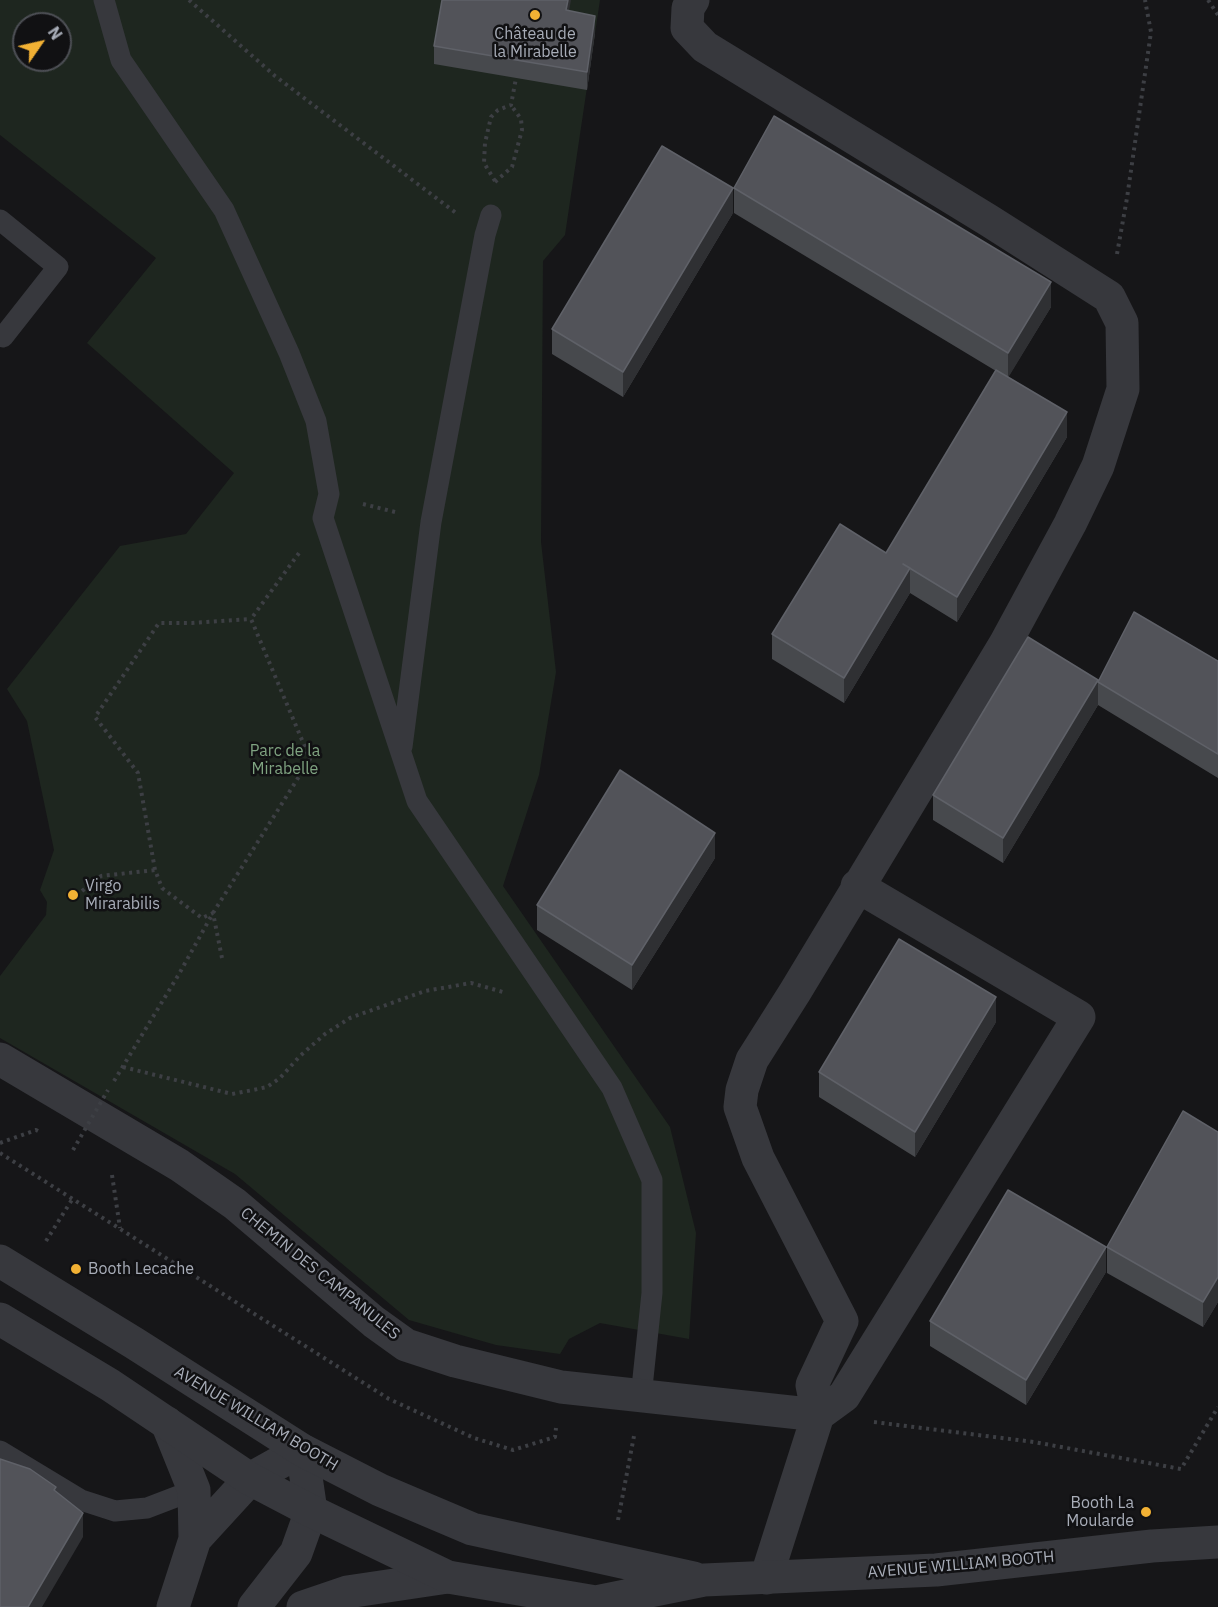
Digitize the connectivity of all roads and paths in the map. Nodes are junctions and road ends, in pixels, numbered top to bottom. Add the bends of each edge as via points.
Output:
1 (104, 0) edge
2 (189, 0) edge
3 (693, 0) edge
4 (1145, 0) edge
5 (1208, 0) edge
6 (1218, 15) edge
7 (516, 78) edge
8 (511, 105) junction
9 (485, 143) dead end
10 (495, 182) dead end
11 (491, 214) dead end
12 (0, 220) edge
13 (485, 235) junction
14 (1109, 297) junction
15 (3, 337) dead end
16 (329, 494) junction
17 (323, 518) junction
18 (431, 522) junction
19 (251, 619) junction
20 (401, 750) junction
21 (156, 870) junction
22 (858, 886) junction
23 (82, 891) dead end
24 (213, 913) junction
25 (222, 958) dead end
26 (561, 1015) junction
27 (0, 1059) edge
28 (123, 1067) junction
29 (36, 1130) dead end
30 (0, 1143) edge
31 (73, 1150) dead end
32 (0, 1153) edge
33 (113, 1175) dead end
34 (73, 1198) junction
35 (120, 1228) junction
36 (51, 1234) dead end
37 (0, 1261) edge
38 (0, 1319) edge
39 (842, 1321) junction
40 (890, 1321) junction
41 (561, 1387) junction
42 (641, 1397) junction
43 (1218, 1407) edge
44 (818, 1415) junction
45 (167, 1423) junction
46 (302, 1450) junction
47 (0, 1451) edge
48 (250, 1479) junction
49 (195, 1491) junction
50 (311, 1511) junction
51 (617, 1528) dead end
52 (195, 1539) junction
53 (1218, 1542) edge
54 (448, 1577) junction
55 (766, 1578) junction
56 (704, 1580) junction
57 (526, 1598) edge
58 (173, 1607) edge
59 (254, 1607) edge
60 (303, 1607) edge

1 - 16 lane via 121,60 224,210 316,422
2 - 13 path via 275,76
3 - 14 street via 688,8 687,28 705,47
4 - 14 path via 1151,32
5 - 6 path
7 - 8 path
8 - 9 path via 491,117
8 - 10 path via 521,119 522,130 512,167
11 - 13 lane
12 - 15 lane via 57,267
13 - 18 lane
14 - 22 street via 1122,323 1123,389 1098,466 1005,644
16 - 17 lane
16 - 18 path
17 - 19 path
17 - 20 lane
18 - 20 lane
19 - 21 path via 159,623 95,717 138,773
19 - 24 path via 310,759
20 - 26 lane via 417,801
21 - 23 path via 101,876
21 - 24 path via 162,888 202,918
22 - 39 street via 752,1060 741,1107 758,1158
22 - 40 street via 1079,1017
24 - 25 path
24 - 28 path
26 - 28 path via 471,983 425,991 350,1018 325,1034 280,1078 260,1089 232,1094
26 - 42 lane via 612,1088 652,1180 652,1293
27 - 41 street, CHEMIN DES CAMPANULES via 179,1165 235,1204 406,1345
28 - 31 path, bridge
29 - 30 path
32 - 34 path
33 - 35 path
34 - 35 path
34 - 36 path
35 - 41 path via 389,1400 474,1438 513,1450 555,1437
37 - 46 street, AVENUE WILLIAM BOOTH
38 - 45 street, AVENUE WILLIAM BOOTH
39 - 40 street via 870,1329
39 - 44 street via 812,1385
40 - 44 street via 844,1396
41 - 42 street, CHEMIN DES CAMPANULES
42 - 44 street, CHEMIN DES CAMPANULES
42 - 51 path
43 - 44 path via 1181,1469 1034,1442
44 - 55 street
45 - 48 street, AVENUE WILLIAM BOOTH
45 - 49 street
46 - 48 street
46 - 50 street
46 - 56 street, AVENUE WILLIAM BOOTH via 380,1490 472,1529
47 - 49 lane via 81,1500 116,1511 147,1508
48 - 50 street, AVENUE WILLIAM BOOTH
48 - 52 street
49 - 52 street
50 - 54 street, AVENUE WILLIAM BOOTH
50 - 59 street via 296,1553
52 - 58 street
53 - 55 street, AVENUE WILLIAM BOOTH via 936,1570
54 - 57 street, AVENUE WILLIAM BOOTH
54 - 60 street via 347,1592
55 - 56 street, AVENUE WILLIAM BOOTH
56 - 57 street, AVENUE WILLIAM BOOTH via 596,1602

